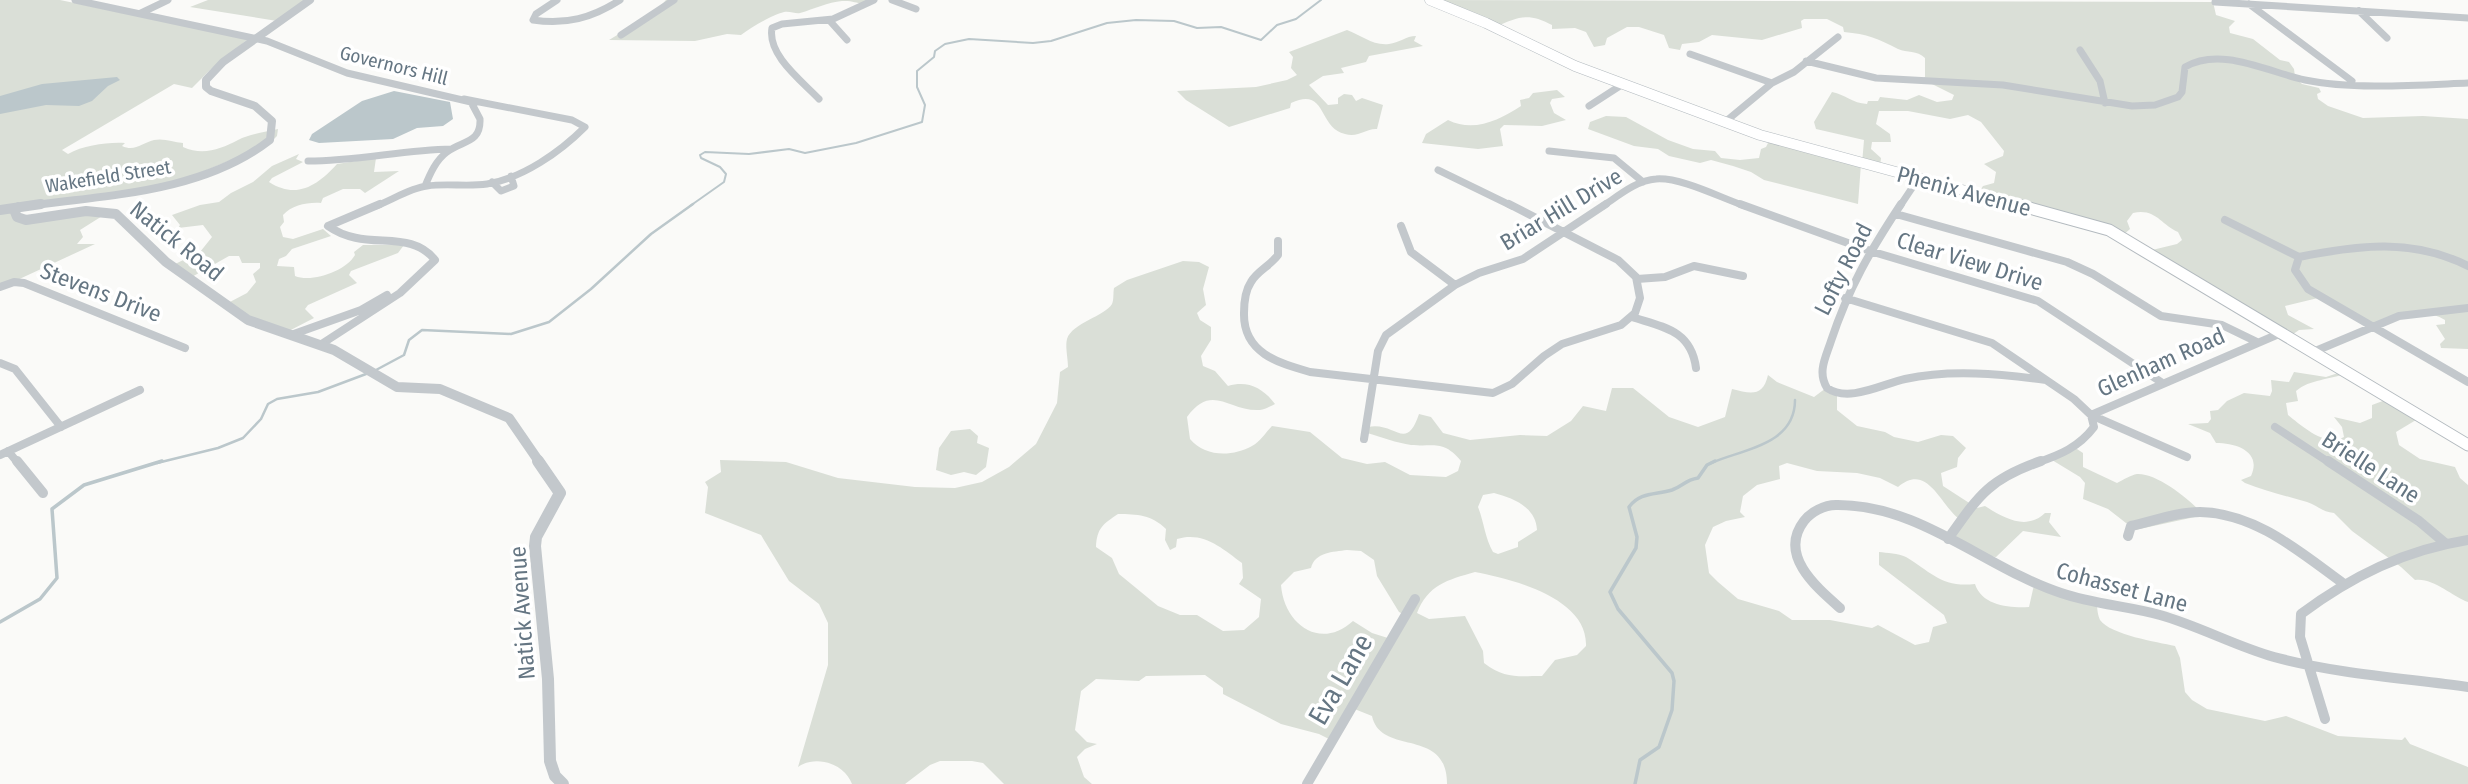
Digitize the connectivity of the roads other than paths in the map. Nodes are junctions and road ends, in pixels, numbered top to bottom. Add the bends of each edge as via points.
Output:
1 (75, 0) edge
2 (162, 0) edge
3 (168, 0) edge
4 (310, 0) edge
5 (557, 0) edge
6 (620, 0) edge
7 (674, 0) edge
8 (874, 0) edge
9 (892, 0) edge
10 (1430, 0) edge
11 (2215, 2) dead end
12 (2249, 4) junction
13 (916, 9) dead end
14 (2359, 11) junction
15 (141, 13) junction
16 (2456, 17) junction
17 (2468, 18) edge
18 (829, 20) junction
19 (2468, 28) edge
20 (621, 35) dead end
21 (1838, 37) dead end
22 (2387, 38) dead end
23 (254, 40) junction
24 (847, 40) dead end
25 (2080, 50) dead end
26 (1690, 54) dead end
27 (1806, 61) junction
28 (1772, 82) junction
29 (2353, 82) junction
30 (2468, 83) edge
31 (1623, 84) junction
32 (464, 99) junction
33 (819, 99) dead end
34 (2105, 103) junction
35 (1589, 106) dead end
36 (1726, 122) junction
37 (451, 149) junction
38 (1549, 151) dead end
39 (309, 161) dead end
40 (1438, 170) dead end
41 (511, 176) junction
42 (1918, 179) junction
43 (492, 182) junction
44 (1643, 182) junction
45 (425, 186) junction
46 (18, 206) junction
47 (0, 209) edge
48 (1896, 214) junction
49 (2225, 220) dead end
50 (1401, 226) dead end
51 (1562, 231) junction
52 (1278, 241) dead end
53 (1870, 251) junction
54 (432, 255) junction
55 (2300, 257) junction
56 (2468, 266) edge
57 (1743, 276) dead end
58 (1637, 279) junction
59 (1455, 285) junction
60 (0, 287) edge
61 (1845, 298) junction
62 (2468, 308) edge
63 (1632, 317) junction
64 (2372, 328) junction
65 (2281, 333) junction
66 (291, 335) junction
67 (2258, 342) junction
68 (320, 345) junction
69 (185, 348) dead end
70 (2313, 352) junction
71 (353, 360) joint
72 (0, 363) edge
73 (1696, 368) dead end
74 (2468, 372) edge
75 (2451, 373) junction
76 (1373, 380) junction
77 (2046, 380) junction
78 (2161, 382) junction
79 (2468, 382) edge
80 (140, 390) dead end
81 (2091, 415) junction
82 (61, 427) junction
83 (2274, 427) dead end
84 (1364, 439) dead end
85 (2468, 445) edge
86 (4, 453) edge
87 (2187, 457) dead end
88 (43, 493) dead end
89 (2128, 536) dead end
90 (1948, 540) junction
91 (2468, 540) edge
92 (2445, 543) junction
93 (2344, 584) junction
94 (1415, 599) dead end
95 (1840, 608) dead end
96 (2308, 665) junction
97 (2468, 687) edge
98 (2325, 719) dead end
99 (563, 784) edge
100 (1307, 784) edge

1 - 15 street, Governors Hill
2 - 15 street
3 - 15 street
4 - 23 street, Wakefield Street
5 - 6 street via 533,20 578,21
7 - 20 street
8 - 18 street
9 - 13 street
10 - 31 main road, Phenix Avenue
11 - 12 street
12 - 14 street
12 - 29 street
14 - 16 street
14 - 22 street
15 - 23 street, Governors Hill
16 - 17 street
16 - 19 street
18 - 24 street
18 - 33 street via 774,26 771,34 781,59
21 - 27 street
23 - 32 street, Governors Hill via 372,80
23 - 46 street, Wakefield Street via 212,71 205,85 214,93 255,106 270,118 273,133 260,150 177,182
25 - 34 street via 2100,81
26 - 28 street
27 - 28 street
27 - 34 street via 1868,76 2003,85
28 - 36 street
29 - 30 street via 2389,86
29 - 34 street via 2290,79 2237,62 2206,59 2185,66 2178,97 2155,105
31 - 35 street
31 - 36 main road, Phenix Avenue
32 - 37 street, Governors Hill via 475,106 481,129 470,142
32 - 41 street, Governors Hill via 584,125 571,141
36 - 42 main road, Phenix Avenue
37 - 39 street
37 - 45 street, Governors Hill
38 - 44 street via 1614,158
40 - 51 street
41 - 43 street, Governors Hill
41 - 43 street, Governors Hill via 514,186 508,190 501,191
42 - 48 street, Lofty Road
42 - 65 main road, Phenix Avenue via 2109,230
43 - 45 street, Governors Hill
44 - 51 street, Briar Hill Drive
44 - 53 street, Briar Hill Drive via 1660,179 1683,184
45 - 54 street, Governors Hill via 328,226 346,239 412,244
46 - 47 street, Wakefield Street
46 - 66 street, Natick Road via 17,217 26,220 86,211 116,214 166,262 242,317
48 - 53 street, Lofty Road
48 - 67 street via 2067,262 2161,316 2222,325
49 - 55 street
50 - 59 street via 1409,250
51 - 58 street via 1617,260
51 - 59 street, Briar Hill Drive via 1519,261
52 - 76 street via 1276,257 1249,284 1242,319 1248,339 1260,352 1287,365
53 - 61 street, Lofty Road
53 - 78 street, Clear View Drive via 2038,301
54 - 66 street via 423,269 372,305
54 - 68 street via 433,265 415,281
55 - 56 street via 2402,244
55 - 64 street via 2295,270 2308,289
57 - 58 street via 1694,267 1665,277
58 - 63 street via 1640,300
59 - 76 street, Briar Hill Drive via 1386,335
60 - 69 street, Stevens Drive via 24,283
61 - 77 street via 1975,335
61 - 77 street, Lofty Road via 1821,373 1823,384 1831,391 1843,394 1959,372
62 - 64 street via 2399,316
63 - 73 street via 1687,340 1695,350
63 - 76 street via 1557,346 1510,385 1493,393
64 - 70 street
64 - 75 street
65 - 67 street, Glenham Road
65 - 70 main road, Phenix Avenue
66 - 68 street, Natick Road
67 - 78 street, Glenham Road
68 - 71 street, Natick Road
70 - 85 main road, Phenix Avenue
71 - 99 street, Natick Avenue via 397,387 440,389 509,418 559,488 560,496 535,546 551,761
72 - 82 street via 15,369
74 - 75 street
75 - 79 street
76 - 84 street, Briar Hill Drive
77 - 81 street
78 - 81 street, Glenham Road
80 - 82 street
81 - 87 street
81 - 90 street, Glenham Road via 2094,427 2083,440 2001,477 1979,496
82 - 86 street
83 - 92 street, Brielle Lane via 2419,521
86 - 88 street
89 - 93 street via 2131,526 2199,512 2234,516 2256,524
90 - 95 street, Cohasset Lane via 1888,512 1863,506 1832,505 1814,511 1794,540 1796,558 1804,573
90 - 96 street, Cohasset Lane via 2063,594 2168,618 2249,649
91 - 92 street
92 - 93 street via 2423,547
93 - 96 street via 2301,614 2300,637
94 - 100 street, Eva Lane
96 - 97 street, Cohasset Lane via 2373,678
96 - 98 street

